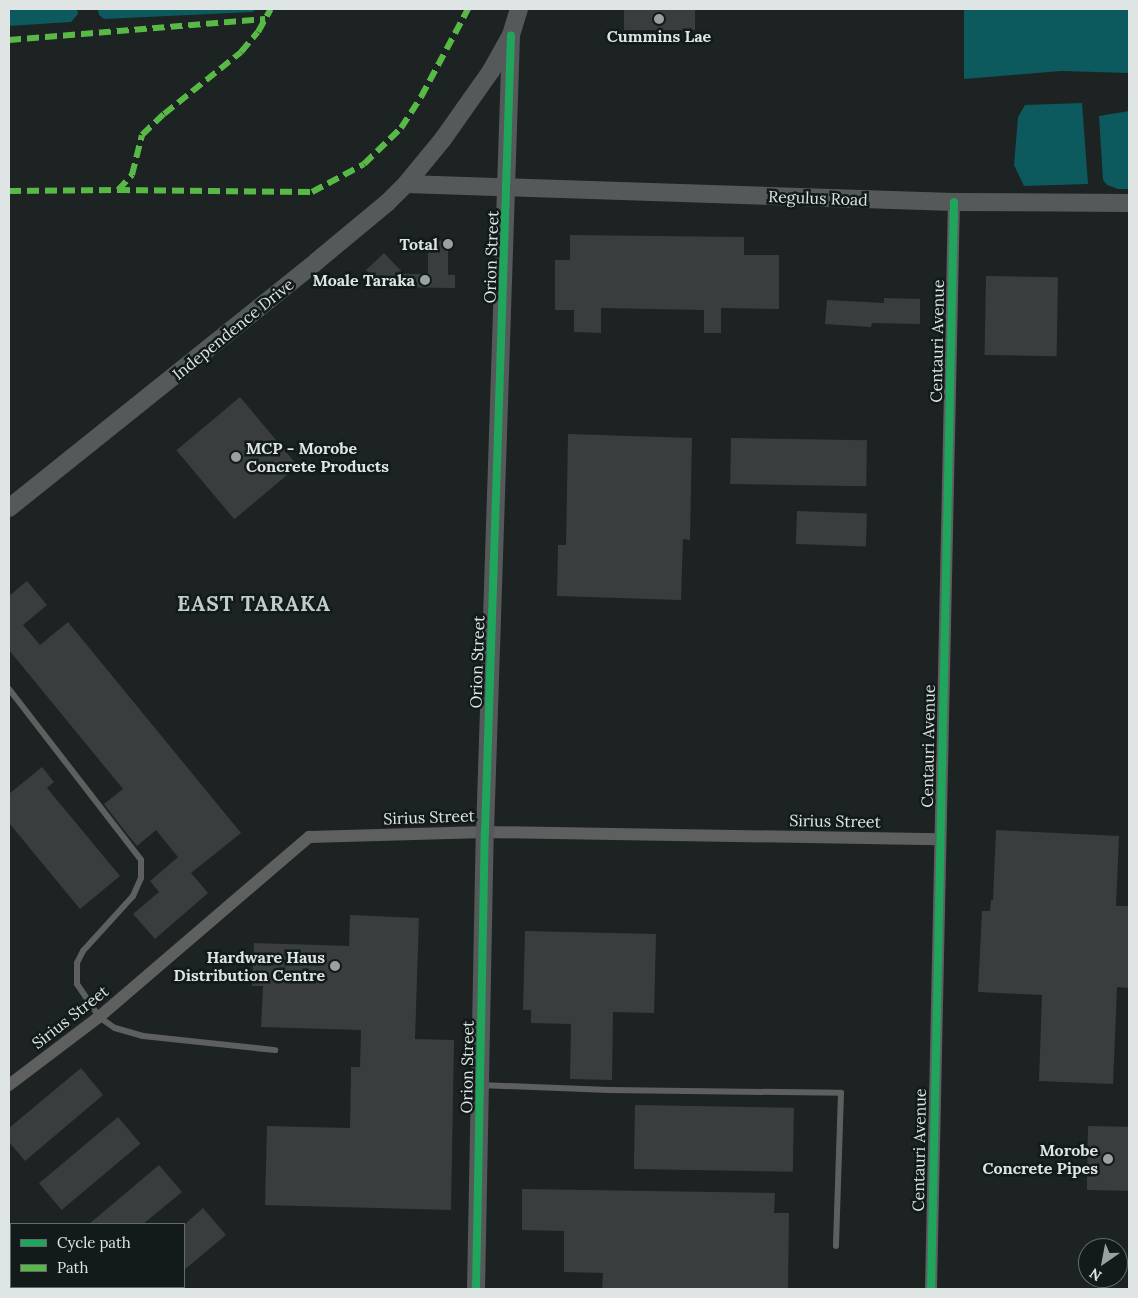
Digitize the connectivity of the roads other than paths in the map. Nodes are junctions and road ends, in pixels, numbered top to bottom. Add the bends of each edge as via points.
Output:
1 (518, 9) edge
2 (512, 35) junction
3 (406, 184) junction
4 (507, 187) junction
5 (954, 202) junction
6 (1129, 203) edge
7 (9, 508) edge
8 (9, 689) edge
9 (485, 832) junction
10 (939, 839) junction
11 (99, 1017) junction
12 (275, 1050) dead end
13 (9, 1085) edge
14 (480, 1085) junction
15 (836, 1246) dead end
16 (476, 1289) edge
17 (931, 1289) edge

1 - 2 street, Independence Drive
2 - 3 street, Independence Drive via 475,95
2 - 4 street, Orion Street
3 - 4 street, Regulus Road
3 - 7 street, Independence Drive via 362,225
4 - 5 street, Regulus Road
4 - 9 street, Orion Street
5 - 6 street, Regulus Road
5 - 10 street, Centauri Avenue
8 - 11 lane via 141,860 141,878 133,896 83,951 77,963 78,984
9 - 10 street, Sirius Street
9 - 11 street, Sirius Street via 309,837
9 - 14 street, Orion Street
10 - 17 street, Centauri Avenue
11 - 12 lane via 115,1028 143,1036
11 - 13 street, Sirius Street
14 - 15 lane via 841,1093
14 - 16 street, Orion Street

